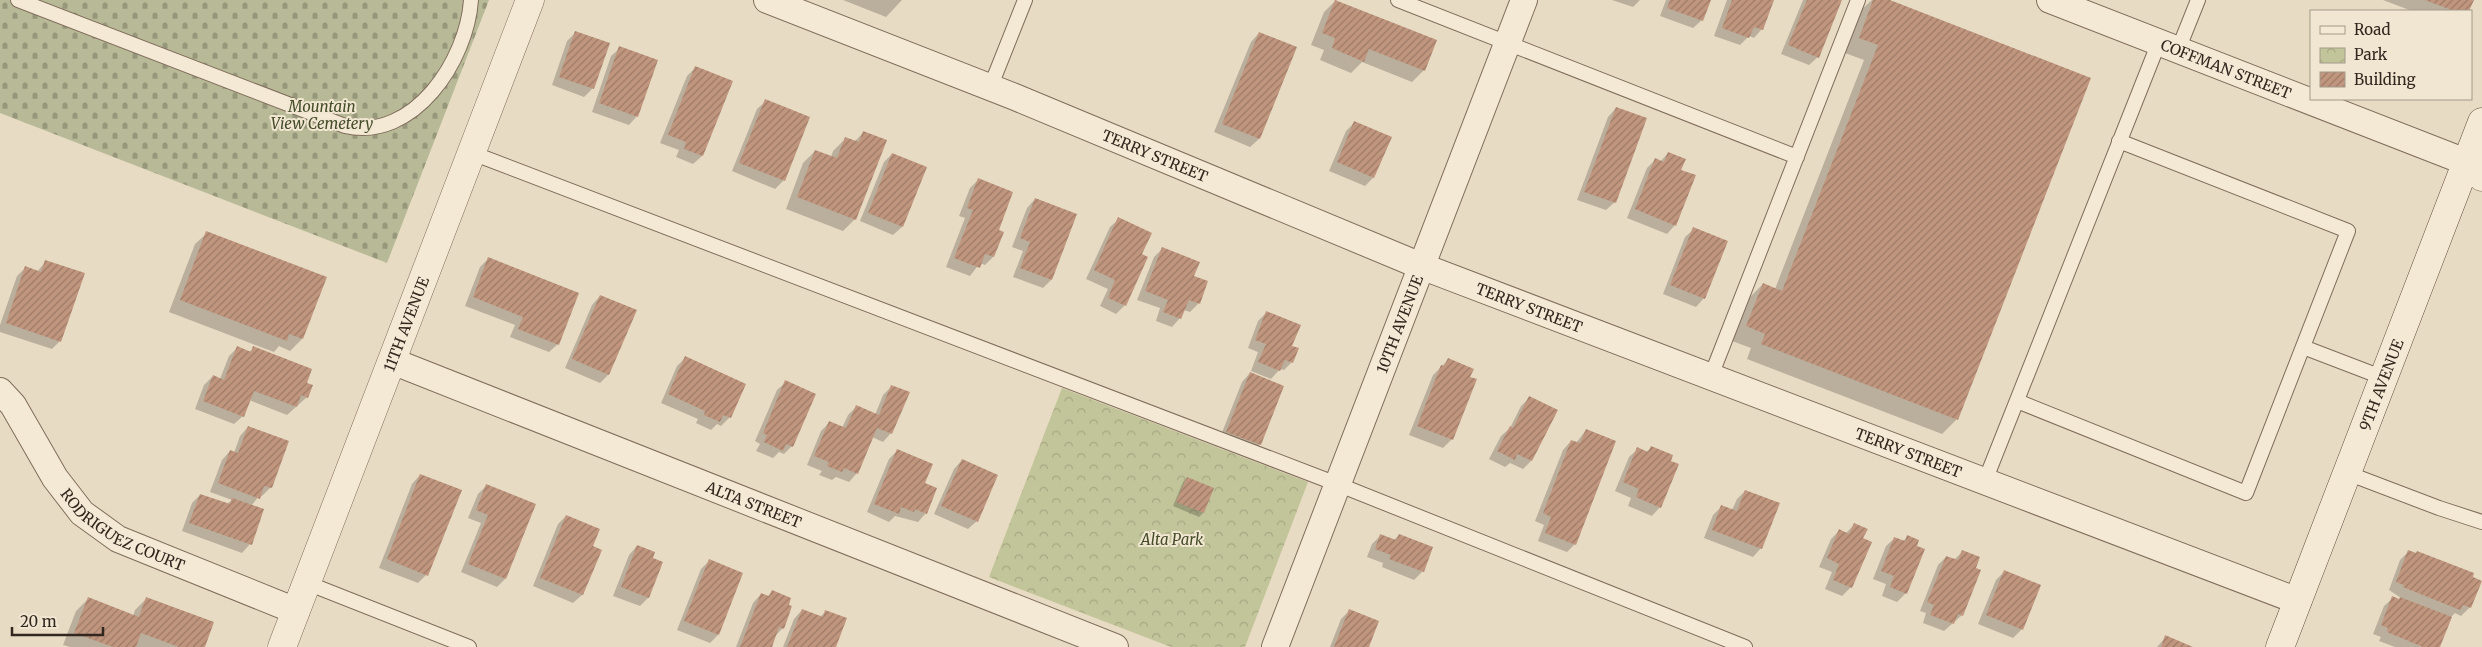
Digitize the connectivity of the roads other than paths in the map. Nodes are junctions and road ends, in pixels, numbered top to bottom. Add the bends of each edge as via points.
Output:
1 (18, 0) edge
2 (471, 0) edge
3 (530, 0) edge
4 (767, 0) edge
5 (1025, 0) edge
6 (1398, 0) edge
7 (1524, 0) edge
8 (1858, 0) edge
9 (2050, 0) edge
10 (2198, 0) edge
11 (1507, 44) junction
12 (2168, 46) junction
13 (990, 88) junction
14 (2482, 122) edge
15 (2119, 141) junction
16 (472, 153) junction
17 (1797, 156) junction
18 (2474, 170) edge
19 (1421, 266) junction
20 (2303, 346) junction
21 (392, 361) junction
22 (1711, 376) junction
23 (2384, 378) junction
24 (0, 391) edge
25 (2017, 401) junction
26 (2347, 473) junction
27 (1985, 481) junction
28 (1337, 484) junction
29 (2482, 522) edge
30 (306, 583) junction
31 (2298, 601) junction
32 (296, 611) junction
33 (282, 647) edge
34 (469, 647) edge
35 (1115, 647) edge
36 (1275, 647) edge
37 (1745, 647) edge
38 (2280, 647) edge

1 - 2 lane via 359,129 388,124 418,106 436,89 446,75 461,39
3 - 16 street, 11TH AVENUE
4 - 13 street, TERRY STREET
5 - 13 lane
6 - 11 lane
7 - 11 street, 10TH AVENUE
8 - 17 lane
9 - 12 street, COFFMAN STREET
10 - 12 lane
11 - 17 lane
11 - 19 street, 10TH AVENUE
12 - 15 lane
12 - 18 street, COFFMAN STREET
13 - 19 street, TERRY STREET
14 - 18 street, 9TH AVENUE
15 - 20 lane via 2348,231
15 - 25 lane
16 - 21 street, 11TH AVENUE
16 - 28 lane
17 - 22 lane
18 - 23 street, 9TH AVENUE
19 - 22 street, TERRY STREET
19 - 28 street, 10TH AVENUE
20 - 23 lane
20 - 25 lane via 2246,493
21 - 30 street, 11TH AVENUE
21 - 35 street, ALTA STREET
22 - 27 street, TERRY STREET
23 - 26 street, 9TH AVENUE
24 - 32 street, RODRIGUEZ COURT via 13,405 55,478 82,513 118,539
25 - 27 lane
26 - 29 lane
26 - 31 street, 9TH AVENUE
27 - 31 street, TERRY STREET
28 - 36 street, 10TH AVENUE
28 - 37 lane
30 - 32 street, 11TH AVENUE
30 - 34 lane
31 - 38 street, 9TH AVENUE
32 - 33 street, 11TH AVENUE

